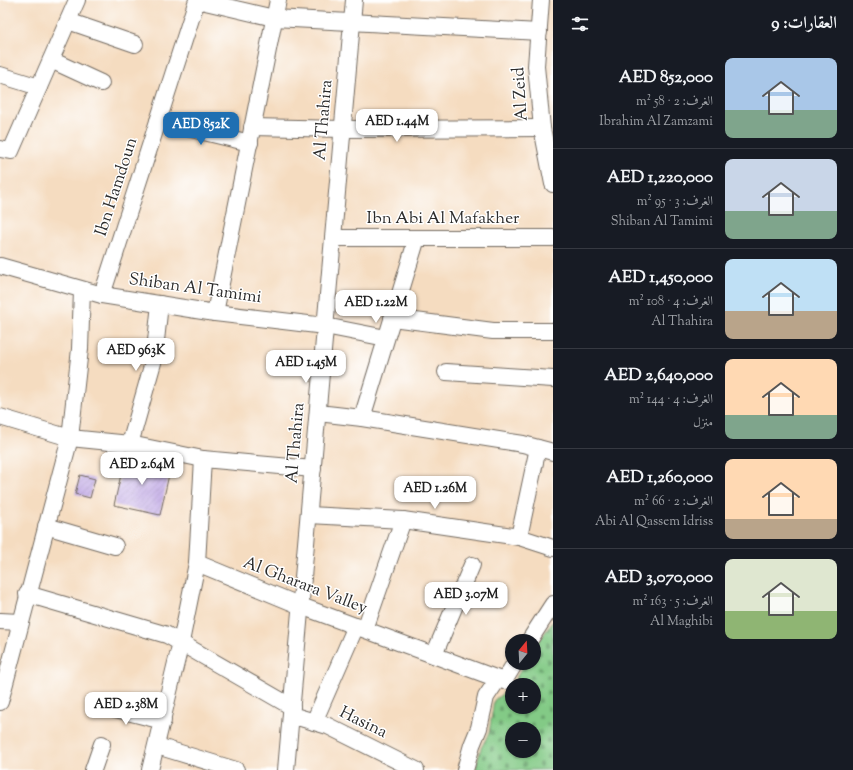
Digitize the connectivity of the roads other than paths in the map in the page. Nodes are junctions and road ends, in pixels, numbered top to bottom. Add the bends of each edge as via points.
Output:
1 (77, 0) edge
2 (197, 0) edge
3 (278, 0) edge
4 (354, 0) edge
5 (541, 0) edge
6 (274, 18) junction
7 (68, 22) junction
8 (352, 22) junction
9 (539, 32) junction
10 (135, 44) dead end
11 (51, 60) junction
12 (0, 75) edge
13 (101, 83) dead end
14 (39, 87) junction
15 (158, 121) junction
16 (252, 127) junction
17 (542, 128) junction
18 (343, 129) junction
19 (250, 143) junction
20 (0, 149) edge
21 (553, 184) edge
22 (333, 238) junction
23 (417, 238) junction
24 (553, 238) edge
25 (0, 266) edge
26 (82, 290) junction
27 (102, 295) junction
28 (160, 304) junction
29 (215, 313) junction
30 (392, 318) junction
31 (325, 326) junction
32 (553, 331) edge
33 (386, 338) junction
34 (446, 372) dead end
35 (553, 379) edge
36 (318, 413) junction
37 (0, 417) edge
38 (362, 418) junction
39 (70, 438) junction
40 (130, 444) junction
41 (538, 448) junction
42 (553, 452) edge
43 (202, 459) junction
44 (313, 469) junction
45 (309, 515) junction
46 (403, 520) junction
47 (46, 526) junction
48 (519, 537) junction
49 (115, 546) dead end
50 (553, 548) edge
51 (197, 563) junction
52 (472, 565) dead end
53 (27, 594) junction
54 (553, 604) edge
55 (301, 606) junction
56 (0, 621) edge
57 (20, 622) junction
58 (360, 628) junction
59 (534, 634) edge
60 (181, 642) junction
61 (434, 655) junction
62 (511, 670) edge
63 (498, 679) junction
64 (0, 699) edge
65 (96, 704) dead end
66 (292, 711) junction
67 (163, 721) junction
68 (314, 722) junction
69 (102, 744) dead end
70 (157, 746) junction
71 (94, 770) edge
72 (150, 770) edge
73 (236, 770) edge
74 (286, 770) edge
75 (416, 770) edge
76 (465, 770) edge

1 - 7 street
2 - 6 street
2 - 15 street, Ibn Hamdoun
3 - 6 street
4 - 8 street, Al Thahira
5 - 9 street, Al Zeid
6 - 8 street
6 - 16 street
7 - 10 street
7 - 11 street
8 - 9 street
8 - 18 street, Al Thahira
9 - 17 street, Al Zeid via 536,66
11 - 13 street
11 - 14 street
12 - 14 street
14 - 20 street via 11,151
15 - 19 street
15 - 27 street, Ibn Hamdoun
16 - 18 street
16 - 19 street
17 - 18 street
17 - 21 street, Al Zeid
18 - 22 street, Al Thahira
19 - 29 street
22 - 23 street, Ibn Abi Al Mafakher
22 - 31 street, Al Thahira
23 - 24 street, Ibn Abi Al Mafakher
23 - 30 street
25 - 26 street, Shiban Al Tamimi
26 - 27 street, Shiban Al Tamimi
26 - 39 street via 80,349
27 - 28 street, Shiban Al Tamimi
28 - 29 street, Shiban Al Tamimi
28 - 40 street via 154,359
29 - 31 street, Shiban Al Tamimi
30 - 32 street via 493,332
30 - 33 street
31 - 33 street, Shiban Al Tamimi
31 - 36 street, Al Thahira
33 - 38 street
34 - 35 street
36 - 38 street
36 - 44 street, Al Thahira
37 - 39 street
38 - 41 street
39 - 40 street
39 - 47 street
40 - 43 street
41 - 42 street
41 - 48 street
43 - 44 street
43 - 51 street
44 - 45 street, Al Thahira
45 - 46 street
45 - 55 street, Al Thahira
46 - 48 street
46 - 58 street
47 - 49 street
47 - 53 street
48 - 50 street
51 - 55 street, Al Gharara Valley
51 - 60 street
52 - 61 street
53 - 57 street
53 - 60 street, Hasina via 167,635
54 - 59 street
55 - 58 street, Al Gharara Valley
55 - 66 street, Al Thahira
56 - 57 street
57 - 64 street
58 - 61 street, Al Gharara Valley
58 - 68 street
60 - 66 street, Hasina
60 - 67 street
61 - 63 street, Al Gharara Valley
62 - 63 street via 504,681
63 - 76 street via 486,697
65 - 67 street
66 - 68 street, Hasina
66 - 74 street, Al Thahira
67 - 70 street
68 - 75 street, Hasina via 328,726
69 - 71 street
70 - 72 street
70 - 73 street

